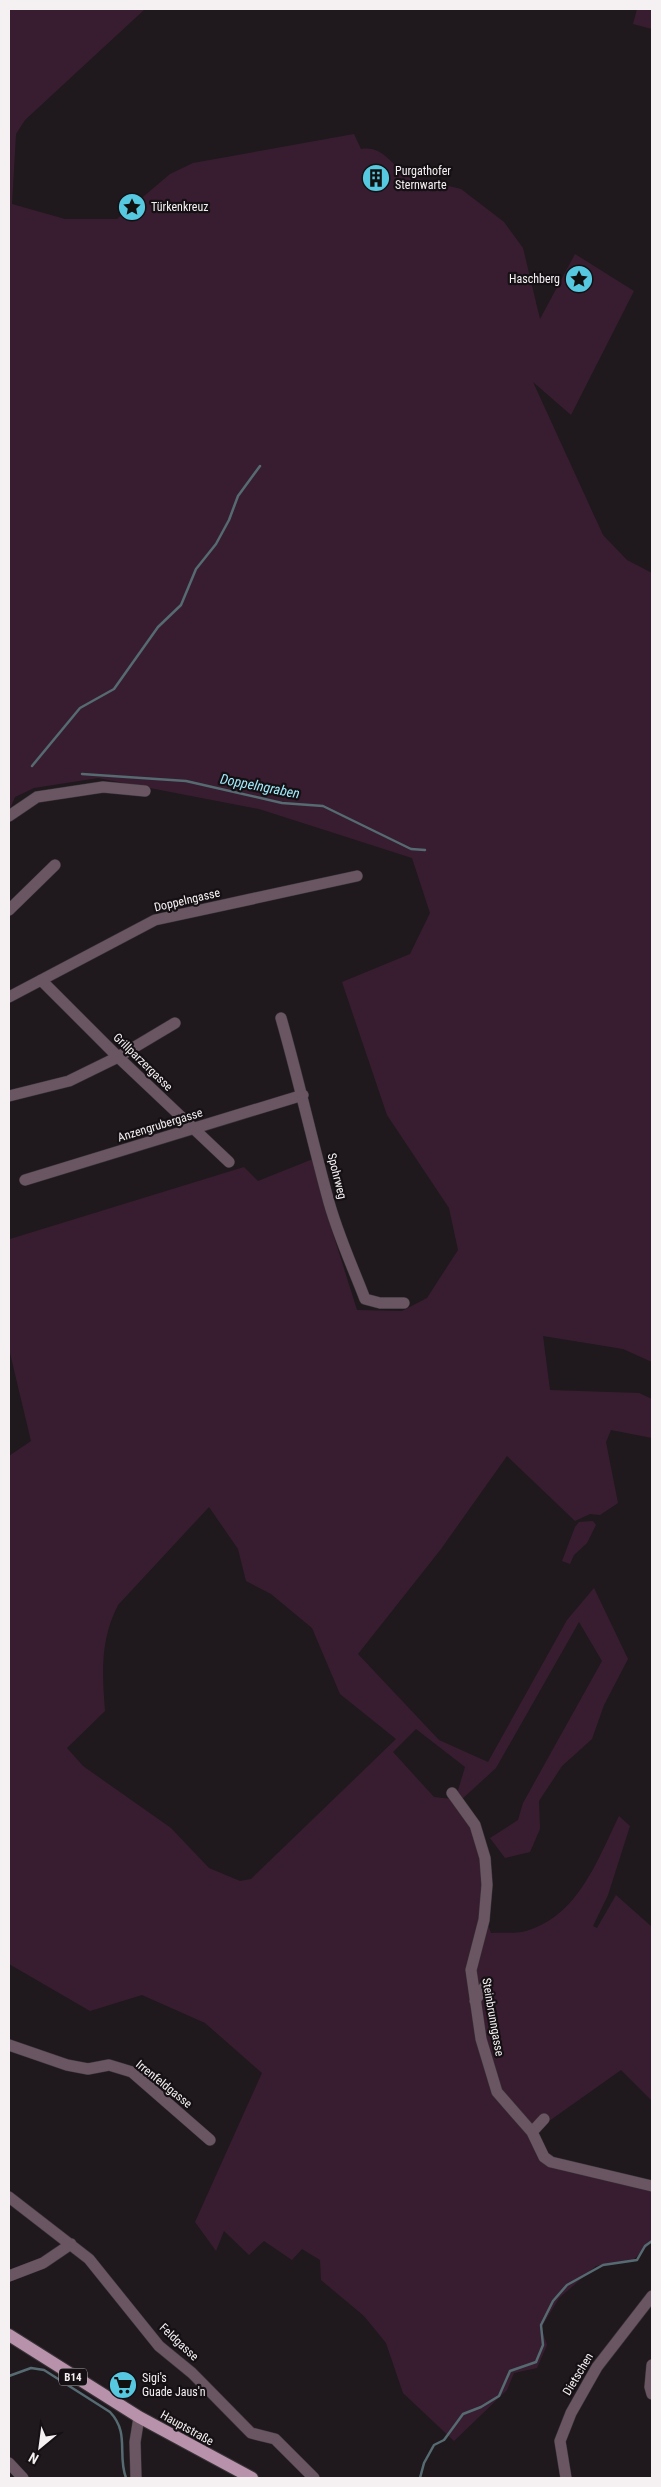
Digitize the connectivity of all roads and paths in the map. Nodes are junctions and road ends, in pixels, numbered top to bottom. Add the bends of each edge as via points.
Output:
1 (145, 791) dead end
2 (9, 816) edge
3 (55, 866) dead end
4 (357, 876) dead end
5 (9, 910) edge
6 (41, 980) junction
7 (9, 997) edge
8 (281, 1018) dead end
9 (174, 1023) dead end
10 (118, 1057) junction
11 (303, 1095) junction
12 (9, 1096) edge
13 (193, 1129) junction
14 (229, 1162) dead end
15 (25, 1180) dead end
16 (404, 1303) dead end
17 (452, 1793) dead end
18 (485, 1986) dead end
19 (475, 2001) junction
20 (9, 2045) edge
21 (544, 2119) dead end
22 (532, 2132) junction
23 (210, 2140) dead end
24 (652, 2186) edge
25 (9, 2197) edge
26 (70, 2244) junction
27 (9, 2276) edge
28 (652, 2296) edge
29 (9, 2335) edge
30 (652, 2365) edge
31 (652, 2394) edge
32 (139, 2417) junction
33 (9, 2463) edge
34 (23, 2478) edge
35 (136, 2478) edge
36 (252, 2478) edge
37 (314, 2478) edge
38 (566, 2478) edge

1 - 2 street via 103,787 37,796
3 - 5 street
4 - 6 street, Doppelngasse via 155,920
6 - 7 street, Doppelngasse
6 - 10 street, Grillparzergasse
8 - 11 street, Spohrweg
9 - 10 street
10 - 12 street via 68,1081
10 - 13 street, Grillparzergasse
11 - 13 street, Anzengrubergasse
11 - 16 street, Spohrweg via 327,1196 365,1299
13 - 14 street, Grillparzergasse
13 - 15 street, Anzengrubergasse
17 - 19 street, Steinbrunngasse via 475,1825 485,1858 484,1920 471,1970
18 - 19 street
19 - 22 street, Steinbrunngasse via 481,2039 497,2092
20 - 23 street, Irrenfeldgasse via 67,2065 88,2069 109,2066 132,2072
21 - 22 street
22 - 24 street, Steinbrunngasse via 544,2157 551,2162
25 - 26 street, Feldgasse
26 - 27 street via 43,2263
26 - 37 street, Feldgasse via 89,2259 159,2346 192,2373 251,2433 275,2439
28 - 38 street, Dietschen via 597,2367 571,2413 560,2441
29 - 32 main road, Hauptstraße / B14
30 - 31 street
32 - 35 street via 135,2442
32 - 36 main road, Hauptstraße / B14
33 - 34 street

